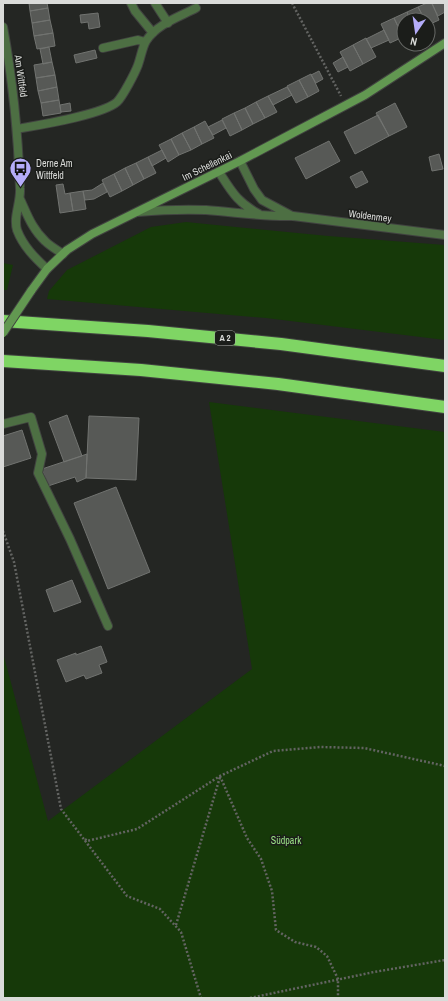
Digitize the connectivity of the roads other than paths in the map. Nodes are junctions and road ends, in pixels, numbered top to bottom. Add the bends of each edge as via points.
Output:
1 (131, 3) edge
2 (155, 3) edge
3 (196, 8) dead end
4 (168, 23) junction
5 (3, 27) edge
6 (153, 33) junction
7 (145, 42) junction
8 (445, 43) edge
9 (103, 48) dead end
10 (17, 129) junction
11 (240, 162) junction
12 (219, 172) junction
13 (20, 199) junction
14 (138, 212) junction
15 (262, 215) junction
16 (293, 216) junction
17 (445, 235) edge
18 (63, 254) junction
19 (47, 269) junction
20 (3, 321) edge
21 (3, 333) edge
22 (3, 362) edge
23 (445, 366) edge
24 (445, 406) edge
25 (3, 424) edge
26 (108, 626) dead end

1 - 6 street
2 - 4 street
3 - 4 street
4 - 6 street
5 - 10 street, Am Wittfeld via 11,68
6 - 7 street
7 - 9 street via 138,40
7 - 10 street via 138,66 117,101 103,109
8 - 11 street, Im Schellenkai via 365,95
10 - 13 street, Am Wittfeld
11 - 12 street, Im Schellenkai
11 - 16 street, Woldenmey via 262,200
12 - 14 street, Im Schellenkai
12 - 15 street, Woldenmey via 233,194 243,204
13 - 18 street, Am Wittfeld via 33,227 44,240
13 - 19 street, Am Wittfeld via 16,220 18,231 30,252
14 - 15 street, Woldenmey via 201,210
14 - 18 street, Im Schellenkai via 92,234
15 - 16 street, Woldenmey
16 - 17 street, Woldenmey
18 - 19 street, Im Schellenkai
19 - 21 street, Im Schellenkai, bridge
20 - 23 highway, A 2 via 273,343
22 - 24 highway via 141,370 278,384
25 - 26 street via 31,417 42,454 38,473

